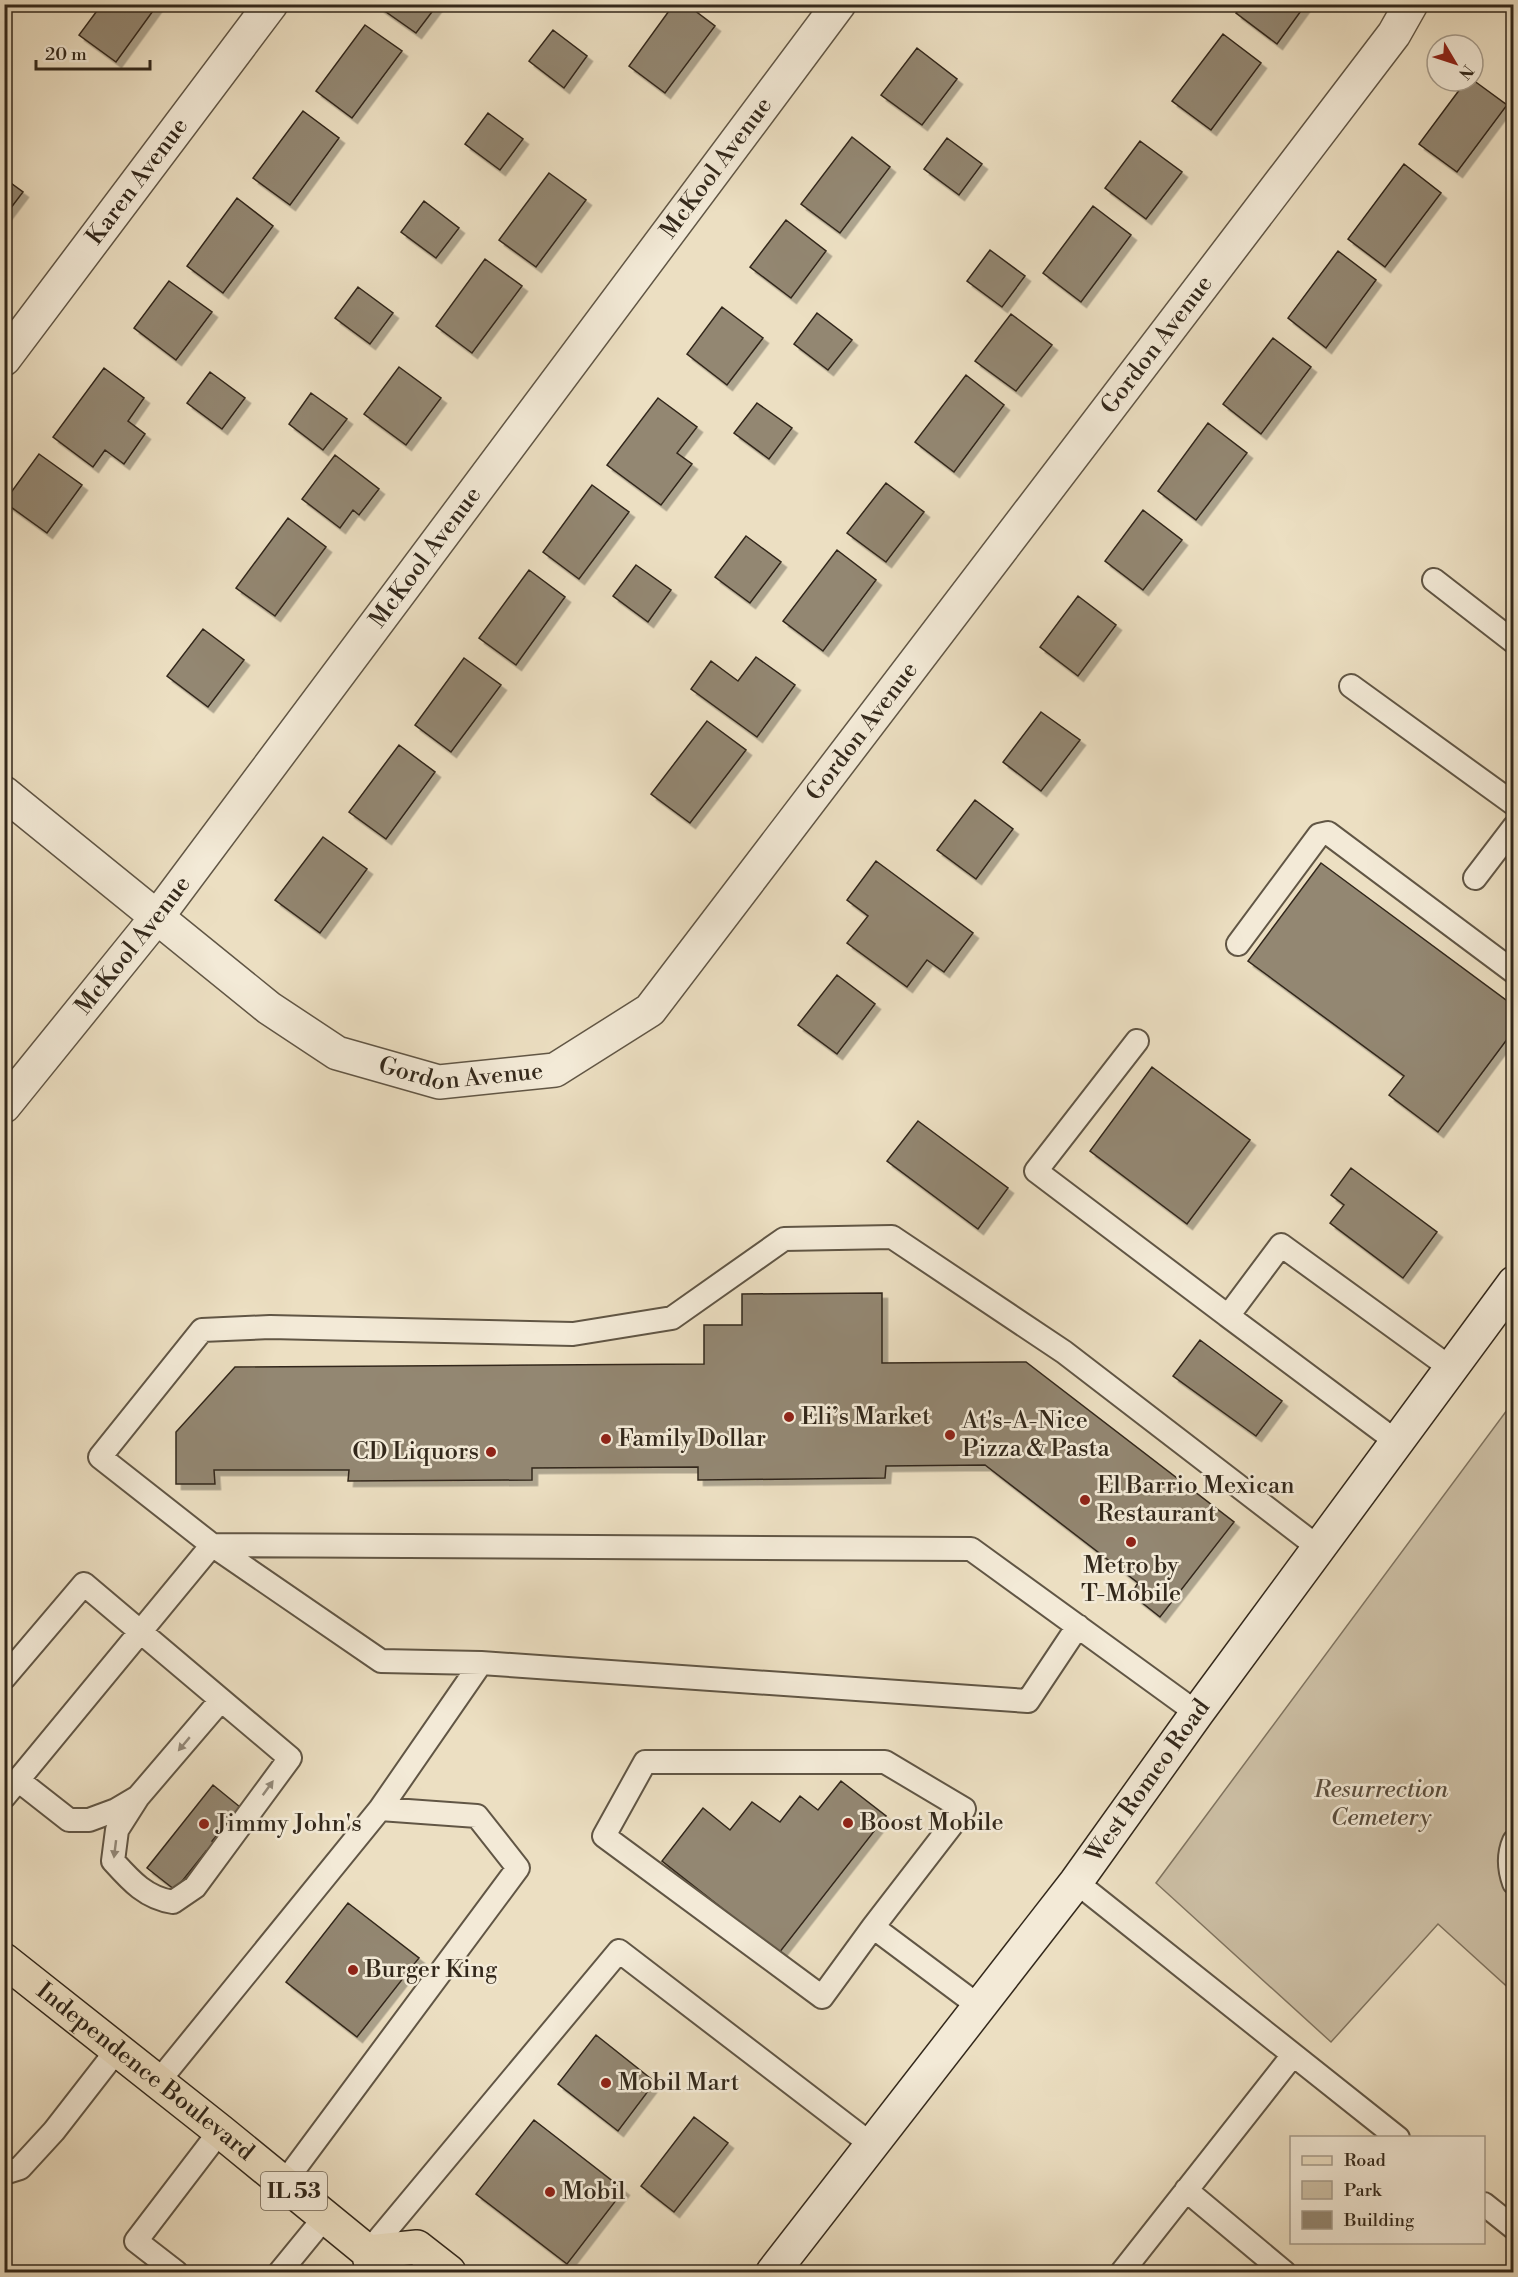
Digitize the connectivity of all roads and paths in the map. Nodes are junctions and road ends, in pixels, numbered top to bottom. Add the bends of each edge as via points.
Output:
1 (271, 4) edge
2 (839, 4) edge
3 (1411, 4) edge
4 (4, 359) edge
5 (1434, 580) dead end
6 (1514, 642) edge
7 (1351, 686) dead end
8 (4, 793) edge
9 (1514, 804) edge
10 (1514, 827) edge
11 (1475, 878) dead end
12 (157, 917) junction
13 (1238, 944) dead end
14 (1514, 972) edge
15 (1137, 1041) dead end
16 (4, 1106) edge
17 (1514, 1283) edge
18 (1228, 1316) junction
19 (1452, 1369) junction
20 (1397, 1442) junction
21 (212, 1545) junction
22 (1318, 1548) junction
23 (1078, 1626) junction
24 (141, 1631) junction
25 (481, 1663) junction
26 (4, 1678) edge
27 (221, 1700) junction
28 (1197, 1713) junction
29 (11, 1789) edge
30 (138, 1797) junction
31 (380, 1809) junction
32 (1514, 1841) edge
33 (1076, 1882) junction
34 (1514, 1883) edge
35 (873, 1927) junction
36 (4, 1960) edge
37 (980, 2007) junction
38 (117, 2050) junction
39 (1293, 2055) junction
40 (158, 2082) junction
41 (220, 2131) junction
42 (1395, 2136) edge
43 (872, 2145) junction
44 (4, 2173) edge
45 (284, 2183) junction
46 (1186, 2190) junction
47 (1485, 2205) edge
48 (325, 2217) junction
49 (1514, 2228) edge
50 (371, 2262) edge
51 (176, 2272) edge
52 (280, 2272) edge
53 (449, 2272) edge
54 (773, 2272) edge
55 (1122, 2272) edge
56 (1284, 2272) edge

1 - 4 street, Karen Avenue
2 - 12 street, McKool Avenue
3 - 12 street, Gordon Avenue via 1394,34 650,1010 555,1070 439,1083 337,1053 269,1008
5 - 6 lane
7 - 9 lane
8 - 12 street, Gordon Avenue
10 - 11 lane
12 - 16 street, McKool Avenue
13 - 14 lane via 1319,835 1328,833
15 - 18 lane via 1036,1171
17 - 19 street, West Romeo Road
18 - 19 lane via 1281,1245
18 - 20 lane
19 - 20 street, West Romeo Road
20 - 22 street, West Romeo Road
21 - 22 lane via 100,1457 202,1330 270,1327 573,1334 672,1318 784,1239 892,1237 1064,1352
21 - 23 lane via 971,1549
21 - 24 lane
21 - 25 lane via 381,1661
22 - 28 street, West Romeo Road
23 - 25 lane via 1028,1701
23 - 28 lane
24 - 26 lane via 84,1584
24 - 27 lane
24 - 29 lane
25 - 31 lane
27 -> 30 lane
30 -> 27 lane via 117,1830 113,1861 132,1882 158,1900 173,1902 195,1887 290,1758
28 - 33 street, West Romeo Road
29 - 30 lane via 69,1820 89,1821
31 - 40 lane
31 - 45 lane via 477,1816 518,1869
32 - 34 lane via 1510,1850
33 - 37 street, West Romeo Road
33 - 39 lane
35 - 35 lane via 963,1809 885,1762 645,1762 604,1836 822,1997
35 - 37 lane
36 - 38 main road, Independence Boulevard / IL 53
37 - 43 street, West Romeo Road
38 - 40 main road, Independence Boulevard / IL 53
38 - 44 lane via 54,2131 20,2168
39 - 42 lane
39 - 46 lane
40 - 41 main road, Independence Boulevard / IL 53
41 - 45 main road, Independence Boulevard / IL 53
41 - 51 lane via 136,2241
43 - 50 lane via 619,1951
43 - 54 street, West Romeo Road
45 - 48 main road, Independence Boulevard / IL 53
46 - 55 lane
46 - 56 lane
47 - 49 lane
48 - 50 main road, Independence Boulevard / IL 53
48 - 52 lane
50 - 53 main road via 417,2247

